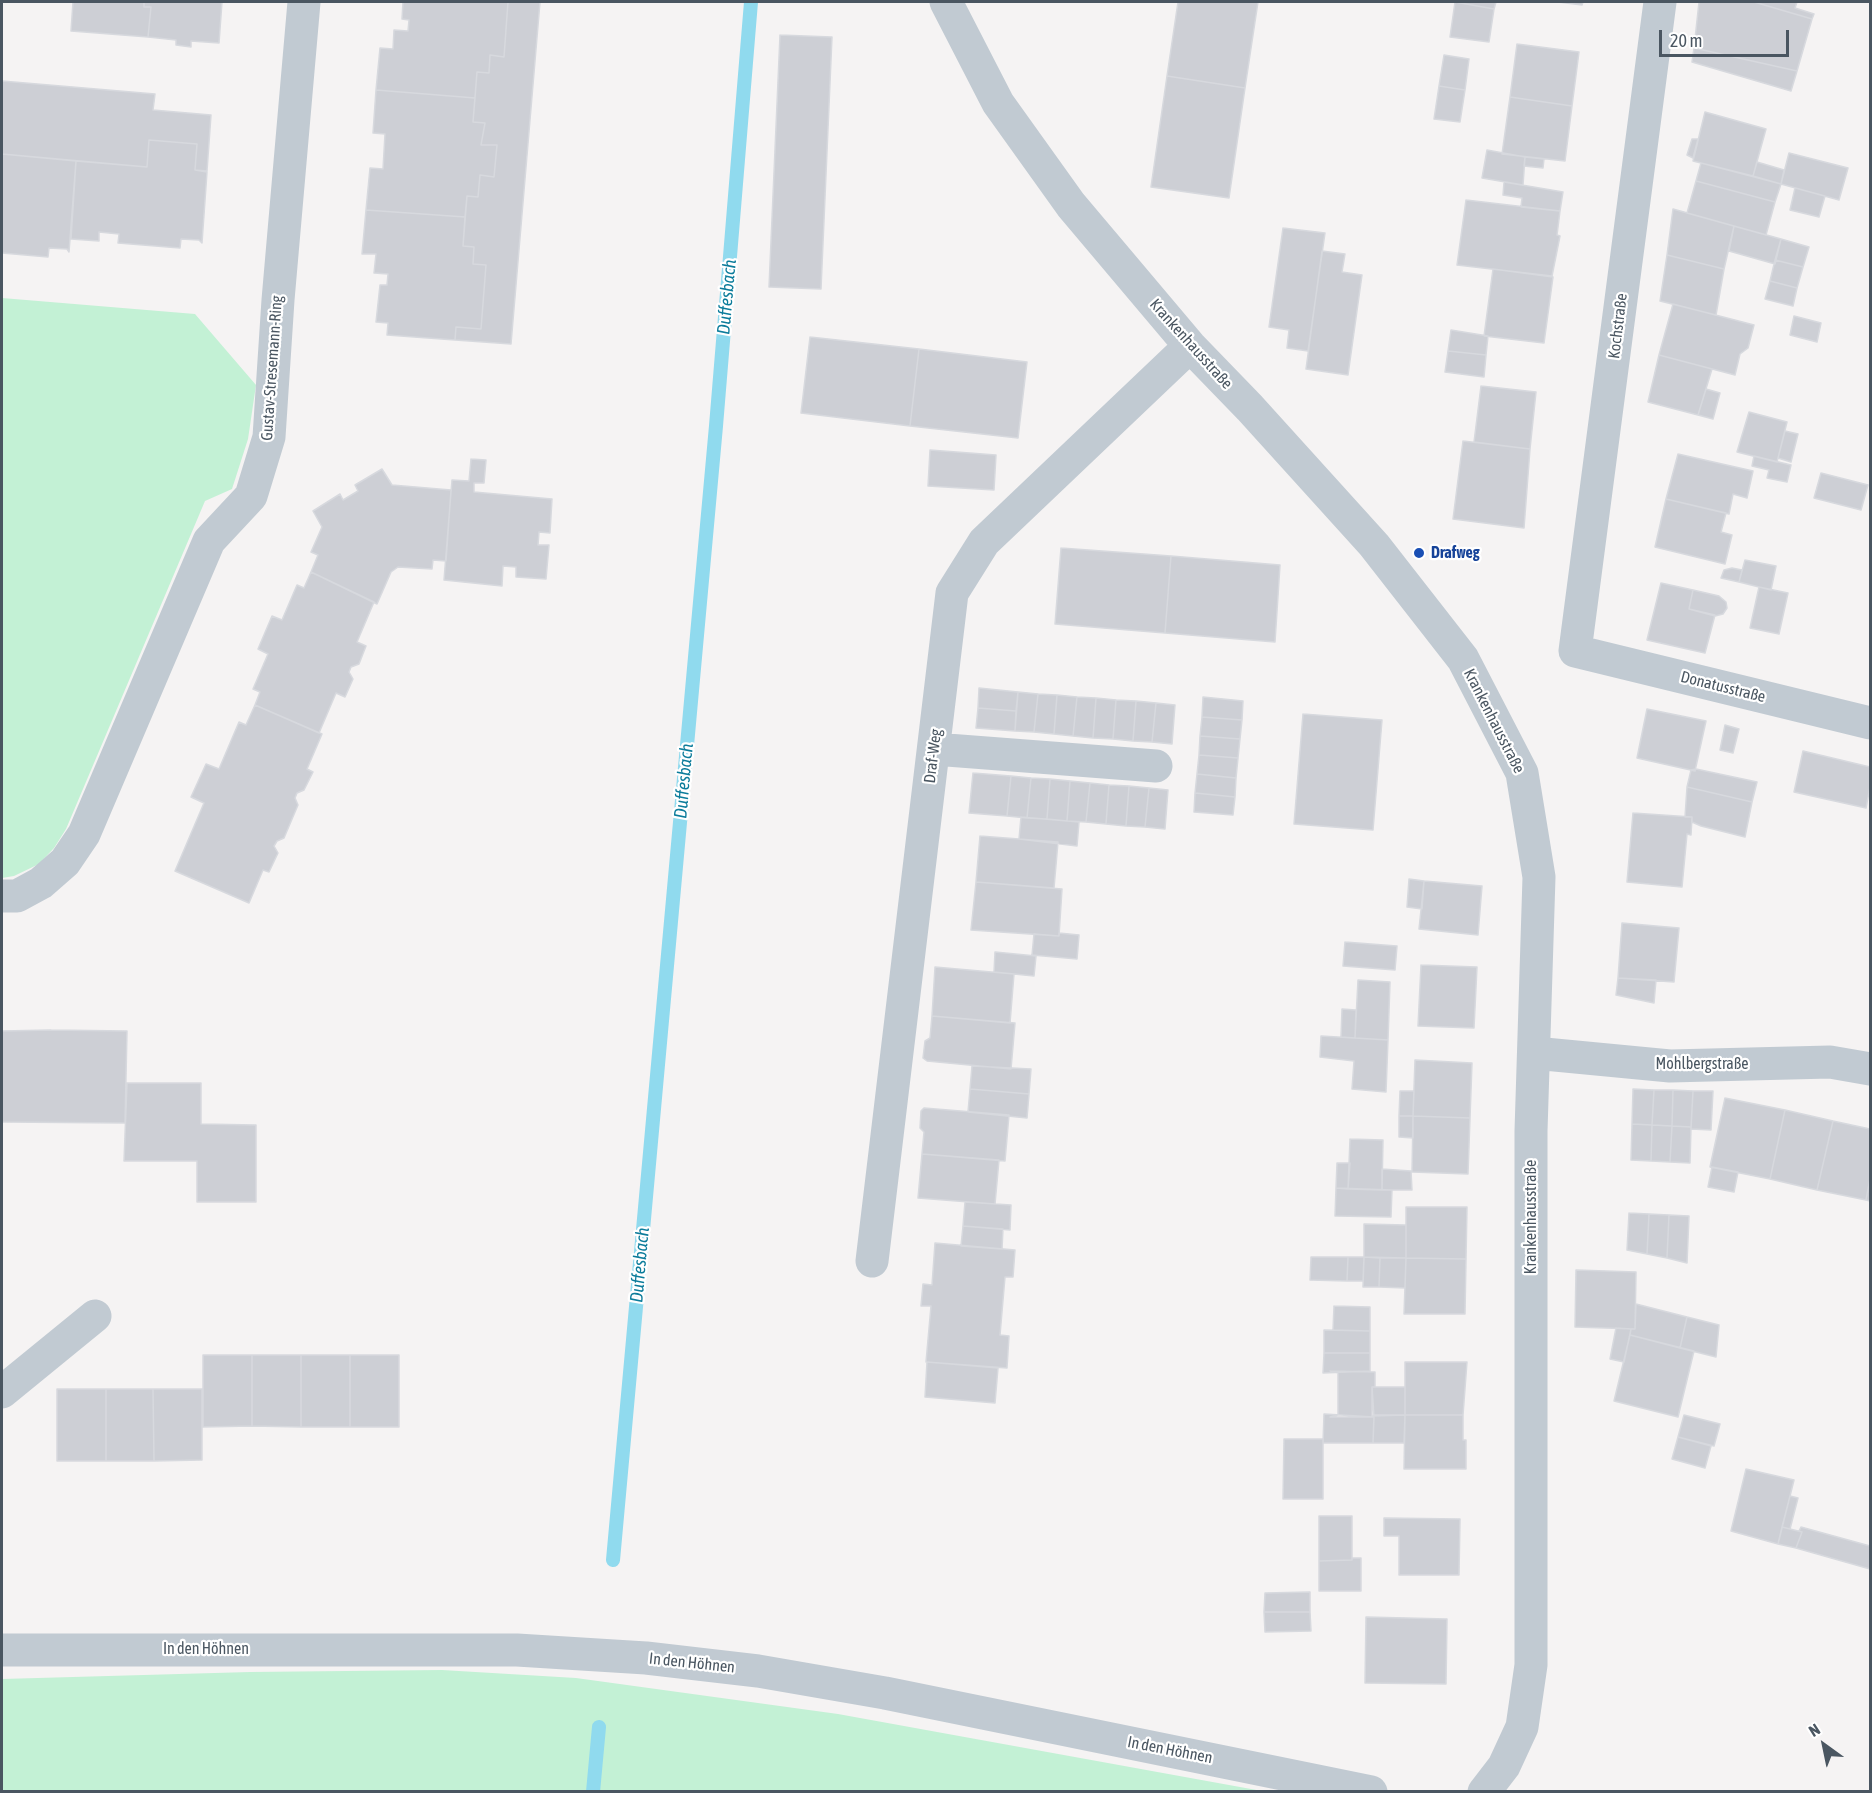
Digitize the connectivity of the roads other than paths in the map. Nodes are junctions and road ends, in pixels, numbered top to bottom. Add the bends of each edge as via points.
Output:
1 (304, 2) edge
2 (946, 2) edge
3 (1660, 2) edge
4 (1190, 346) junction
5 (1575, 651) joint
6 (1870, 723) edge
7 (934, 749) junction
8 (1156, 766) dead end
9 (2, 896) edge
10 (1533, 1053) junction
11 (1870, 1069) edge
12 (872, 1261) dead end
13 (95, 1316) dead end
14 (2, 1392) edge
15 (2, 1650) edge
16 (1371, 1791) edge
17 (1484, 1791) edge

1 - 9 street, Gustav-Stresemann-Ring via 269,437 251,496 209,541 84,834 64,862 41,884 17,896
2 - 4 street, Krankenhausstraße via 998,103 1071,205
3 - 5 street, Kochstraße
4 - 7 street, Draf-Weg via 984,542 952,593
4 - 10 street, Krankenhausstraße via 1388,562 1463,659 1522,773 1539,877
5 - 6 street, Donatusstraße
7 - 8 street
7 - 12 street, Draf-Weg
10 - 11 street, Mohlbergstraße via 1670,1066 1830,1062
10 - 17 street, Krankenhausstraße via 1531,1665 1522,1726 1504,1766
13 - 14 street
15 - 16 street, In den Höhnen via 518,1650 646,1658 758,1671 885,1693

